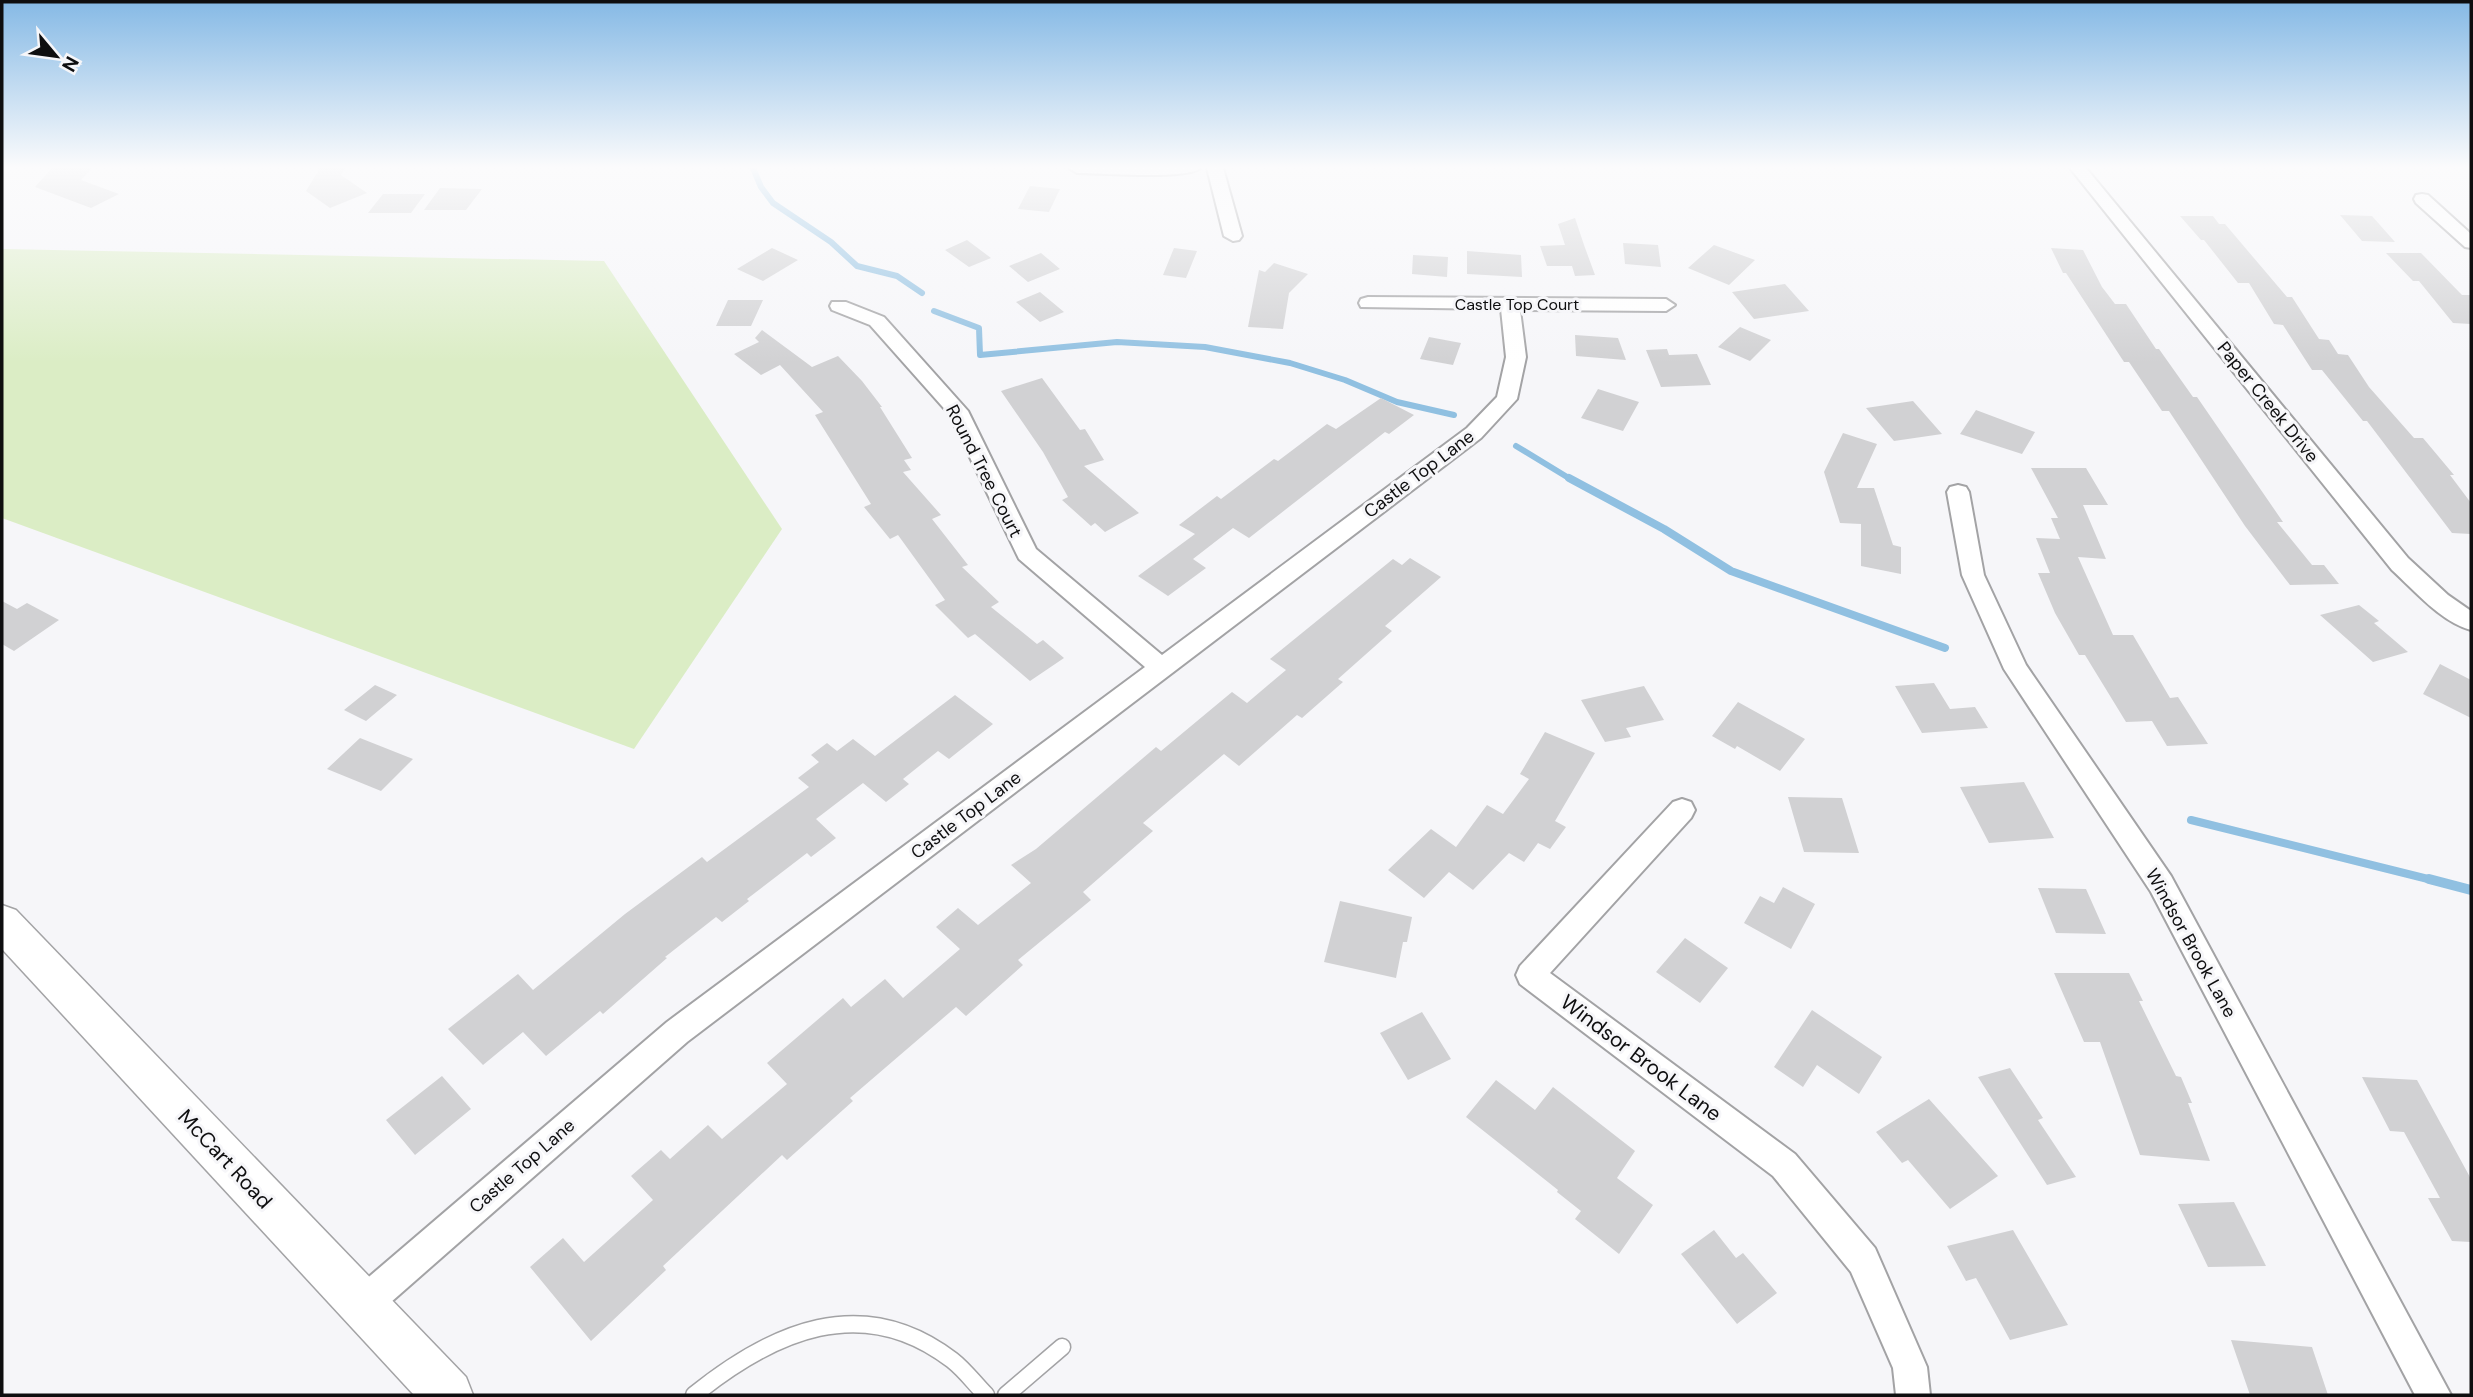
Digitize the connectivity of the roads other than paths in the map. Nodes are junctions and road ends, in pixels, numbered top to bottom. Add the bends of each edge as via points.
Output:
1 (2131, 233) edge
2 (1368, 303) dead end
3 (1510, 304) junction
4 (1666, 305) dead end
5 (839, 306) dead end
6 (1958, 492) dead end
7 (2471, 622) edge
8 (1162, 668) junction
9 (1682, 810) dead end
10 (2, 922) edge
11 (362, 1305) junction
12 (1062, 1347) dead end
13 (448, 1395) edge
14 (694, 1395) edge
15 (986, 1395) edge
16 (1006, 1395) edge
17 (1913, 1395) edge
18 (2434, 1395) edge

1 - 7 street, Paper Creek Drive via 2400,564
2 - 3 street, Castle Top Court
3 - 4 street, Castle Top Court
3 - 8 street, Castle Top Lane via 1516,357 1507,399 1474,433
5 - 8 street, Round Tree Court via 877,321 957,411 1027,554
6 - 18 street, Windsor Brook Lane via 1973,575 2016,669 2161,884
8 - 11 street, Castle Top Lane via 677,1032
9 - 17 street, Windsor Brook Lane via 1530,975 1784,1166 1863,1260 1910,1367
10 - 11 street, McCart Road
11 - 13 street, McCart Road
12 - 16 lane
14 - 15 lane via 755,1350 821,1325 869,1322 917,1336 950,1357

